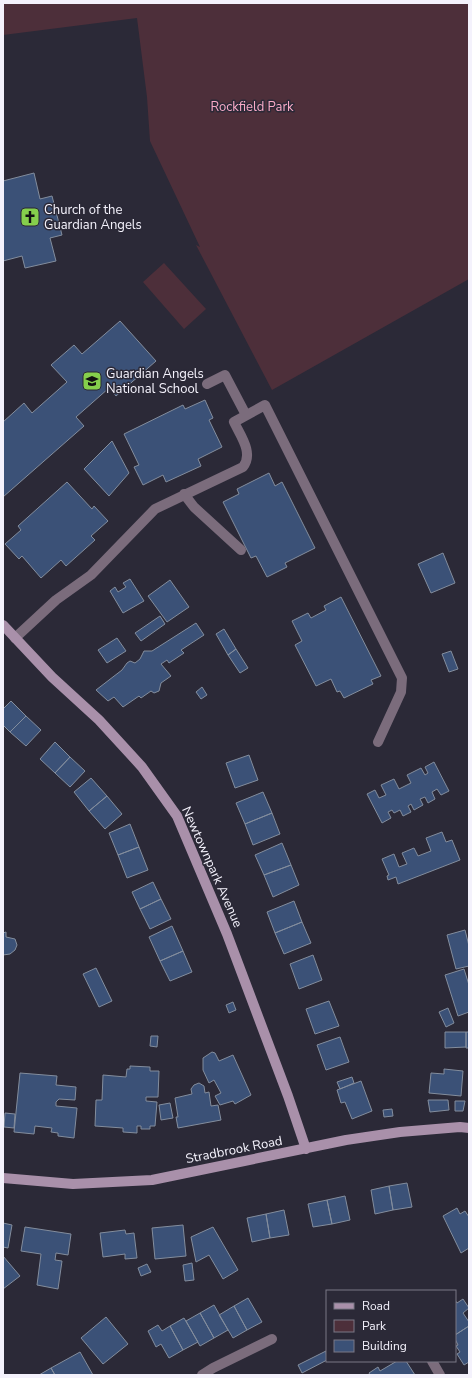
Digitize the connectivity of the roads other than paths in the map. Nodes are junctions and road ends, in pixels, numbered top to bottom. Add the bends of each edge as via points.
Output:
1 (207, 384) dead end
2 (246, 415) junction
3 (184, 494) junction
4 (241, 550) dead end
5 (3, 625) edge
6 (15, 638) junction
7 (378, 742) dead end
8 (469, 1128) edge
9 (306, 1149) junction
10 (3, 1178) edge
11 (272, 1339) dead end
12 (433, 1362) edge
13 (202, 1375) edge
14 (440, 1375) edge

1 - 2 street via 225,375
2 - 3 street via 234,422 248,456 243,467
2 - 7 street via 265,405 402,678 401,692
3 - 4 street via 194,507
3 - 6 street via 155,509 91,575 56,600
5 - 6 main road, Newtownpark Avenue
6 - 9 main road, Newtownpark Avenue via 52,678 99,720 142,767 177,816 227,934
8 - 9 main road, Stradbrook Road via 400,1132
9 - 10 main road, Stradbrook Road via 152,1180 73,1184
11 - 13 street
12 - 14 street

